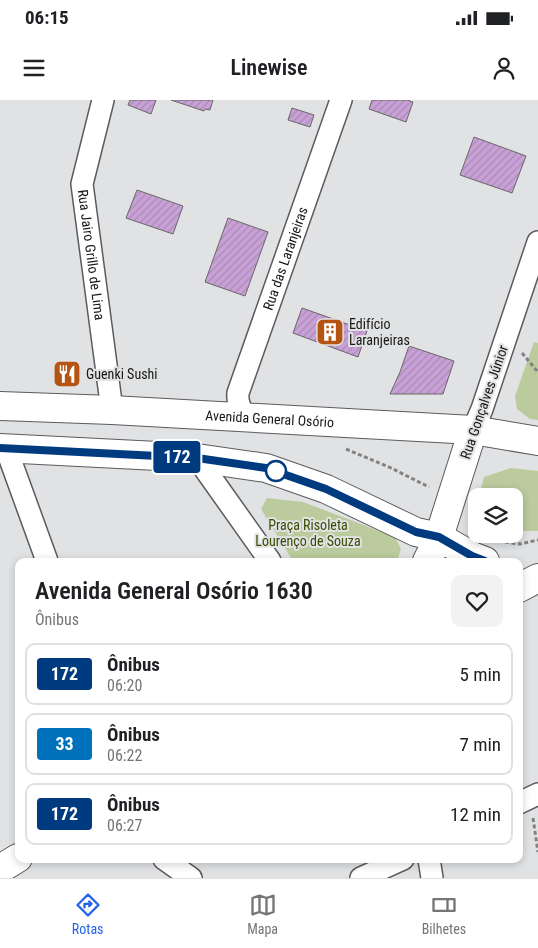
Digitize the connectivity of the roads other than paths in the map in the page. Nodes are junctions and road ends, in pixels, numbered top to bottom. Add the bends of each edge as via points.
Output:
1 (103, 100) edge
2 (341, 100) edge
3 (538, 242) edge
4 (0, 406) edge
5 (112, 410) junction
6 (246, 417) junction
7 (474, 430) junction
8 (538, 442) edge
9 (3, 448) edge
10 (197, 458) junction
11 (439, 537) junction
12 (46, 558) edge
13 (268, 558) edge
14 (428, 558) edge
15 (477, 558) edge
16 (523, 568) edge
17 (538, 568) edge
18 (538, 578) edge
19 (523, 586) edge
20 (15, 859) edge
21 (15, 860) edge
22 (170, 863) edge
23 (394, 863) edge
24 (430, 863) edge
25 (0, 865) edge
26 (0, 869) edge
27 (191, 878) edge
28 (362, 878) edge
29 (432, 878) edge

1 - 5 street, Rua Jairo Grillo de Lima via 82,184
2 - 6 street, Rua das Laranjeiras via 238,393 237,400
3 - 7 street, Rua Gonçalves Júnior
4 - 5 main road, Avenida General Osório
5 - 6 main road, Avenida General Osório
6 - 7 main road, Avenida General Osório
7 - 8 main road, Avenida General Osório
7 - 11 main road, Rua Gonçalves Júnior
9 - 10 main road
9 - 12 street
10 - 11 main road via 266,468 326,489 416,532
10 - 13 street
11 - 14 main road, Rua Gonçalves Júnior
11 - 15 main road
16 - 17 main road
18 - 19 main road
20 - 25 main road
21 - 26 main road
22 - 27 street
23 - 28 street
24 - 29 street

